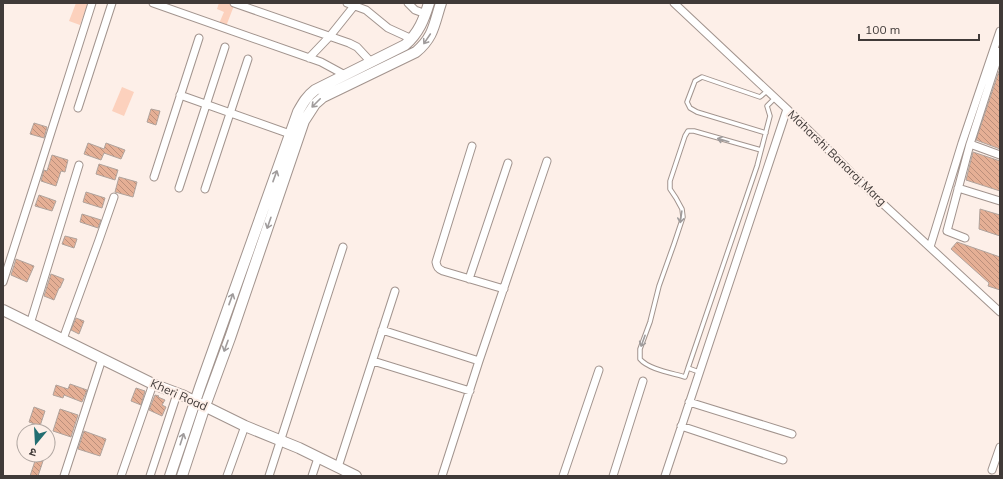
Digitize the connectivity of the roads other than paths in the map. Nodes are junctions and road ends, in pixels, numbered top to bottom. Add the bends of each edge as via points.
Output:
1 (92, 3) edge
2 (112, 3) edge
3 (153, 3) edge
4 (408, 3) edge
5 (429, 3) edge
6 (441, 3) edge
7 (674, 3) edge
8 (238, 4) edge
9 (352, 4) edge
10 (426, 14) junction
11 (1000, 31) edge
12 (330, 36) junction
13 (199, 38) dead end
14 (412, 40) junction
15 (225, 47) dead end
16 (1000, 51) edge
17 (309, 58) junction
18 (248, 60) dead end
19 (371, 62) junction
20 (345, 75) junction
21 (767, 91) junction
22 (180, 95) junction
23 (775, 98) junction
24 (207, 104) junction
25 (78, 108) dead end
26 (787, 109) junction
27 (231, 113) junction
28 (766, 132) junction
29 (290, 134) junction
30 (970, 144) junction
31 (472, 146) dead end
32 (761, 150) junction
33 (1000, 155) edge
34 (547, 161) dead end
35 (508, 163) dead end
36 (79, 165) dead end
37 (154, 177) dead end
38 (179, 188) dead end
39 (958, 188) junction
40 (205, 189) dead end
41 (114, 197) dead end
42 (1000, 201) edge
43 (965, 238) dead end
44 (343, 246) dead end
45 (930, 246) junction
46 (469, 279) junction
47 (3, 282) edge
48 (504, 289) junction
49 (394, 291) dead end
50 (3, 310) edge
51 (1000, 312) edge
52 (30, 324) junction
53 (382, 330) junction
54 (63, 339) junction
55 (102, 359) junction
56 (373, 361) junction
57 (480, 361) junction
58 (599, 370) dead end
59 (687, 370) junction
60 (699, 372) junction
61 (643, 381) dead end
62 (153, 384) junction
63 (470, 391) junction
64 (177, 394) junction
65 (195, 401) junction
66 (689, 402) junction
67 (205, 406) junction
68 (245, 426) junction
69 (681, 426) junction
70 (792, 434) dead end
71 (281, 441) junction
72 (1000, 447) edge
73 (318, 458) junction
74 (783, 460) dead end
75 (338, 467) junction
76 (992, 470) dead end
77 (352, 475) edge
78 (64, 476) edge
79 (121, 476) edge
80 (150, 476) edge
81 (170, 476) edge
82 (182, 476) edge
83 (227, 476) edge
84 (269, 476) edge
85 (312, 476) edge
86 (442, 476) edge
87 (563, 476) edge
88 (614, 476) edge
89 (665, 476) edge

1 - 47 street
2 - 25 street
3 - 17 street
4 - 10 street via 415,10
5 - 10 street
6 -> 67 street via 432,32 426,43 416,52 323,97 309,112
7 - 21 street, Maharshi Banaraj Marg
8 - 12 street
9 - 12 street
9 - 14 street via 366,10 388,28
10 - 14 street
11 - 45 street
12 - 17 street
12 - 19 street via 357,47
13 - 22 street
14 - 19 street
15 - 24 street
16 - 30 street
17 - 20 street
18 - 27 street
19 - 20 street
20 - 29 street via 308,95 302,103
21 - 23 street, Maharshi Banaraj Marg
21 - 28 lane via 760,97 702,77 695,81 687,102 696,112
22 - 24 street
22 - 37 street
23 - 26 street, Maharshi Banaraj Marg
23 - 28 lane via 768,106 770,116
24 - 27 street
24 - 38 street
26 - 45 street, Maharshi Banaraj Marg via 882,203
26 - 60 street
27 - 29 street
27 - 40 street
28 - 32 lane
65 -> 29 street
30 - 33 street
30 - 39 street
31 - 46 street via 436,262 439,270
32 - 59 lane via 758,166
32 -> 59 lane via 694,131 688,132 685,136 670,181 670,189 682,209 683,217 659,286 640,349 640,359 650,366 685,377
34 - 48 street
35 - 46 street
36 - 52 street
39 - 42 street
39 - 43 street via 947,231
41 - 54 street
44 - 71 street
45 - 51 street, Maharshi Banaraj Marg
46 - 48 street
48 - 57 street
49 - 53 street
50 - 52 street, Kheri Road
52 - 54 street, Kheri Road
53 - 56 street
53 - 57 street
54 - 55 street, Kheri Road
55 - 62 street, Kheri Road
55 - 78 street
56 - 63 street
56 - 75 street
57 - 63 street
58 - 87 street
59 - 60 lane
60 - 66 street
61 - 88 street
62 - 64 street, Kheri Road
62 - 79 street
63 - 86 street
64 - 65 street, Kheri Road
64 - 80 street
65 - 67 street, Kheri Road
81 -> 65 street
66 - 69 street
66 - 70 street
67 - 68 street, Kheri Road
67 - 82 street
68 - 71 street, Kheri Road
68 - 83 street
69 - 74 street
69 - 89 street
71 - 73 street, Kheri Road
71 - 84 street
72 - 76 street
73 - 75 street, Kheri Road
73 - 85 street
75 - 77 street, Kheri Road

